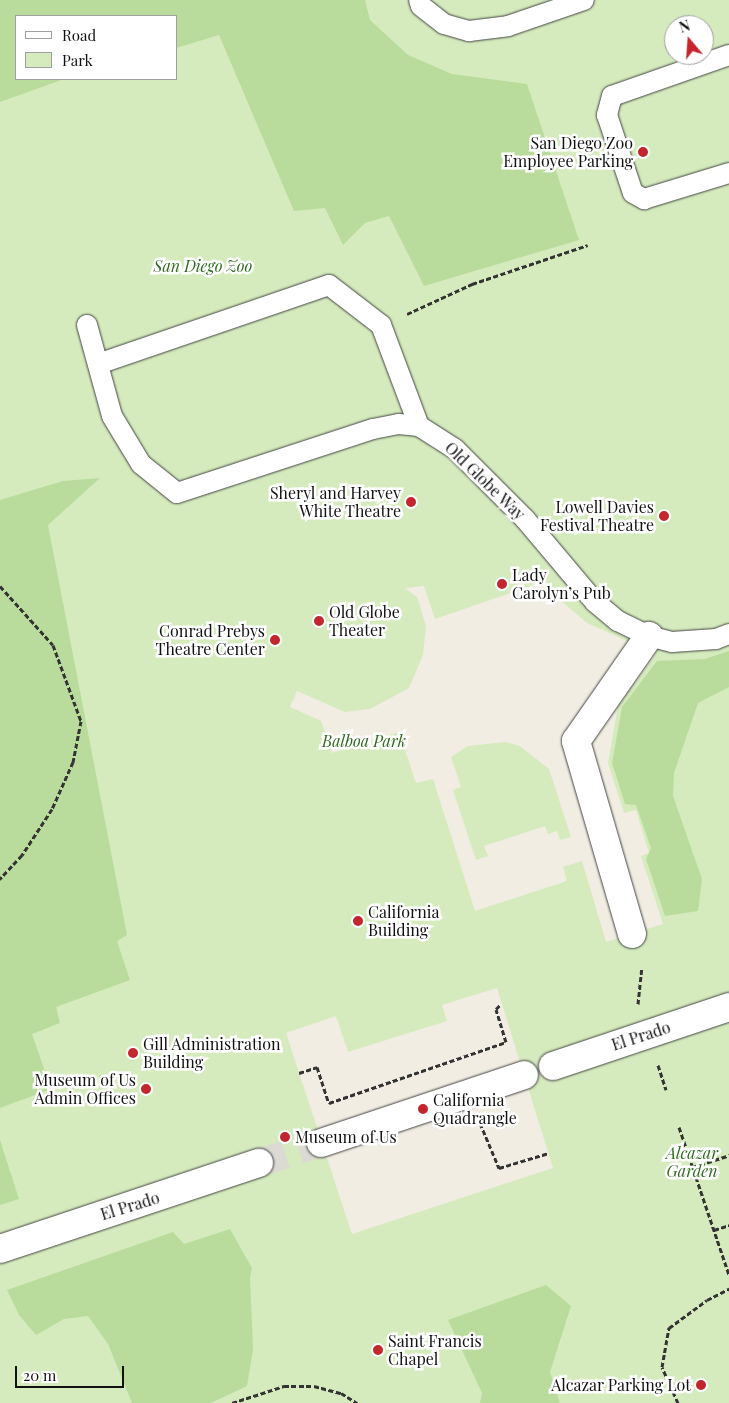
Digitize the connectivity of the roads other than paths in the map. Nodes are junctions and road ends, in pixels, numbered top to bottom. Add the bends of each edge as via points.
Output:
1 (419, 0) edge
2 (584, 0) edge
3 (729, 56) edge
4 (729, 172) edge
5 (87, 325) dead end
6 (98, 364) junction
7 (419, 426) junction
8 (729, 634) edge
9 (649, 636) junction
10 (632, 934) dead end
11 (729, 1007) edge
12 (553, 1066) dead end
13 (524, 1075) dead end
14 (321, 1143) tunnel mouth
15 (259, 1163) tunnel mouth
16 (0, 1248) edge

1 - 2 lane via 421,6 444,24 469,31 508,26
3 - 4 lane via 612,96 607,115 633,193 644,200
5 - 6 lane
6 - 7 lane, Old Globe Way via 112,416 132,452 141,464 177,493 373,429 399,424
6 - 7 lane via 329,285 381,325
7 - 9 lane, Old Globe Way via 456,449 525,519 595,602 618,621
8 - 9 lane, Old Globe Way via 716,639 672,642
9 - 10 street via 576,741
11 - 12 street, El Prado
13 - 14 street
15 - 16 street, El Prado

